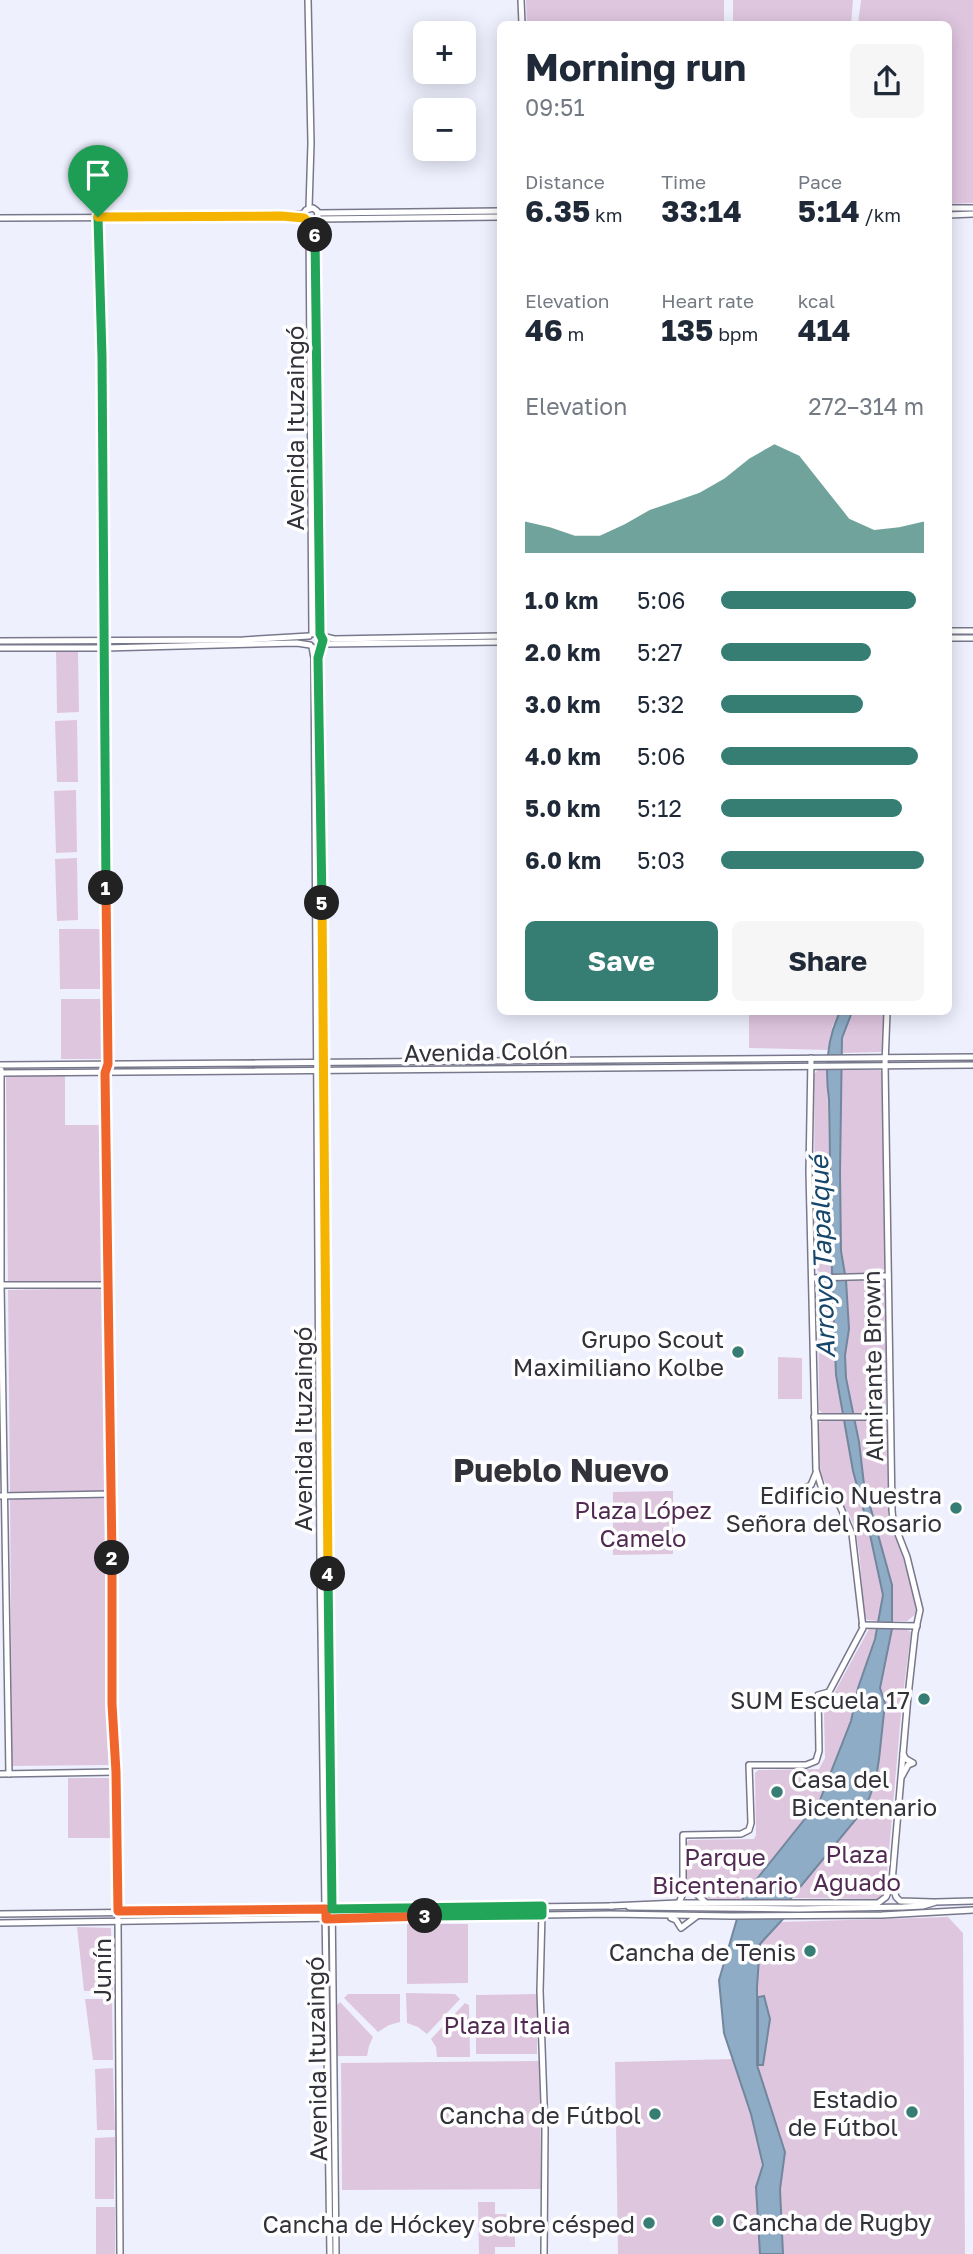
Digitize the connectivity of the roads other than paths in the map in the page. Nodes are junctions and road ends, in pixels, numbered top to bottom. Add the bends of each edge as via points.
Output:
1 (308, 0) edge
2 (521, 0) edge
3 (522, 21) edge
4 (952, 208) edge
5 (973, 208) edge
6 (497, 211) edge
7 (973, 214) edge
8 (952, 215) edge
9 (311, 216) junction
10 (98, 217) junction
11 (497, 217) edge
12 (0, 218) edge
13 (952, 631) edge
14 (973, 631) edge
15 (311, 635) junction
16 (321, 635) junction
17 (497, 636) edge
18 (952, 638) edge
19 (973, 638) edge
20 (0, 641) edge
21 (497, 642) edge
22 (105, 645) junction
23 (322, 645) junction
24 (311, 646) junction
25 (0, 648) edge
26 (887, 1015) edge
27 (885, 1057) junction
28 (973, 1057) edge
29 (811, 1058) junction
30 (108, 1064) junction
31 (0, 1065) edge
32 (885, 1065) junction
33 (973, 1065) edge
34 (320, 1066) junction
35 (811, 1066) junction
36 (1, 1073) edge
37 (105, 1073) junction
38 (888, 1276) junction
39 (813, 1278) junction
40 (1, 1285) edge
41 (108, 1285) junction
42 (814, 1417) junction
43 (890, 1417) junction
44 (816, 1470) junction
45 (805, 1488) dead end
46 (112, 1494) junction
47 (830, 1495) junction
48 (2, 1496) edge
49 (817, 1502) dead end
50 (862, 1625) junction
51 (917, 1626) junction
52 (902, 1752) junction
53 (116, 1772) junction
54 (0, 1774) edge
55 (9, 1774) junction
56 (900, 1779) junction
57 (683, 1880) junction
58 (892, 1882) junction
59 (973, 1901) edge
60 (936, 1902) junction
61 (679, 1903) junction
62 (705, 1903) junction
63 (542, 1906) junction
64 (610, 1906) junction
65 (329, 1909) junction
66 (798, 1909) junction
67 (732, 1910) junction
68 (973, 1910) edge
69 (118, 1911) junction
70 (0, 1914) edge
71 (542, 1915) junction
72 (666, 1915) junction
73 (697, 1916) junction
74 (330, 1919) junction
75 (118, 1922) junction
76 (0, 1923) edge
77 (120, 2254) edge
78 (330, 2254) edge
79 (336, 2254) edge
80 (544, 2254) edge

1 - 9 main road, Avenida Ituzaingó
2 - 3 main road
4 - 5 main road
6 - 9 main road
7 - 8 main road
9 - 10 main road
9 - 11 main road
9 - 15 main road, Avenida Ituzaingó
9 - 16 main road, Avenida Ituzaingó
10 - 12 main road
10 - 22 main road, Junín
13 - 14 main road
15 - 16 main road
15 - 22 main road
15 - 24 main road, Avenida Ituzaingó
16 - 17 main road via 334,639
16 - 23 main road, Avenida Ituzaingó
18 - 19 main road
20 - 22 main road
21 - 23 main road
22 - 24 main road
22 - 25 main road
22 - 30 main road, Junín
23 - 24 main road
23 - 34 main road, Avenida Ituzaingó via 318,658
24 - 34 main road, Avenida Ituzaingó
26 - 27 main road, Almirante Brown
27 - 28 main road, Avenida Colón
27 - 29 main road, Avenida Colón
27 - 32 main road, Almirante Brown
29 - 34 main road, Avenida Colón via 533,1059
29 - 35 main road
30 - 31 main road, Avenida Colón
30 - 34 main road, Avenida Colón
30 - 37 main road, Junín
31 - 36 main road
32 - 33 main road, Avenida Colón
32 - 35 main road, Avenida Colón
32 - 38 main road, Almirante Brown
34 - 35 main road, Avenida Colón
34 - 37 main road, Avenida Colón
34 - 65 main road, Avenida Ituzaingó
35 - 39 main road
36 - 37 main road, Avenida Colón
36 - 40 main road
37 - 41 main road, Junín
38 - 39 main road
38 - 43 main road, Almirante Brown
39 - 42 main road
40 - 41 main road
40 - 48 main road
41 - 46 main road, Junín
42 - 43 main road
42 - 44 main road
43 - 51 main road, Almirante Brown via 892,1516 919,1605
44 - 45 main road via 811,1485
44 - 47 main road
46 - 48 main road
46 - 53 main road, Junín
47 - 49 main road via 821,1495
47 - 50 main road via 852,1534
48 - 55 main road
50 - 51 main road
50 - 57 main road via 829,1692 818,1695 816,1761 809,1765 749,1765 751,1823 747,1831 682,1835
51 - 52 main road, Almirante Brown
52 - 56 main road, Almirante Brown
52 - 56 main road via 913,1763
53 - 55 main road
53 - 69 main road, Junín
54 - 55 main road
56 - 58 main road, Almirante Brown
57 - 61 main road
57 - 62 main road
58 - 60 main road via 900,1901
58 - 66 main road via 880,1902
59 - 60 main road
60 - 66 main road
61 - 62 main road
61 - 64 main road
62 - 67 main road
63 - 64 main road
63 - 65 main road
63 - 71 main road
64 - 67 main road
65 - 69 main road
65 - 74 main road, Avenida Ituzaingó
66 - 67 main road
66 - 67 main road
66 - 68 main road via 882,1915
67 - 73 main road
69 - 70 main road
69 - 75 main road, Junín
71 - 72 main road
71 - 74 main road
71 - 80 main road
72 - 73 main road
72 - 73 main road via 681,1928
74 - 75 main road
74 - 78 main road, Avenida Ituzaingó
74 - 79 main road, Avenida Ituzaingó
75 - 76 main road
75 - 77 main road, Junín

